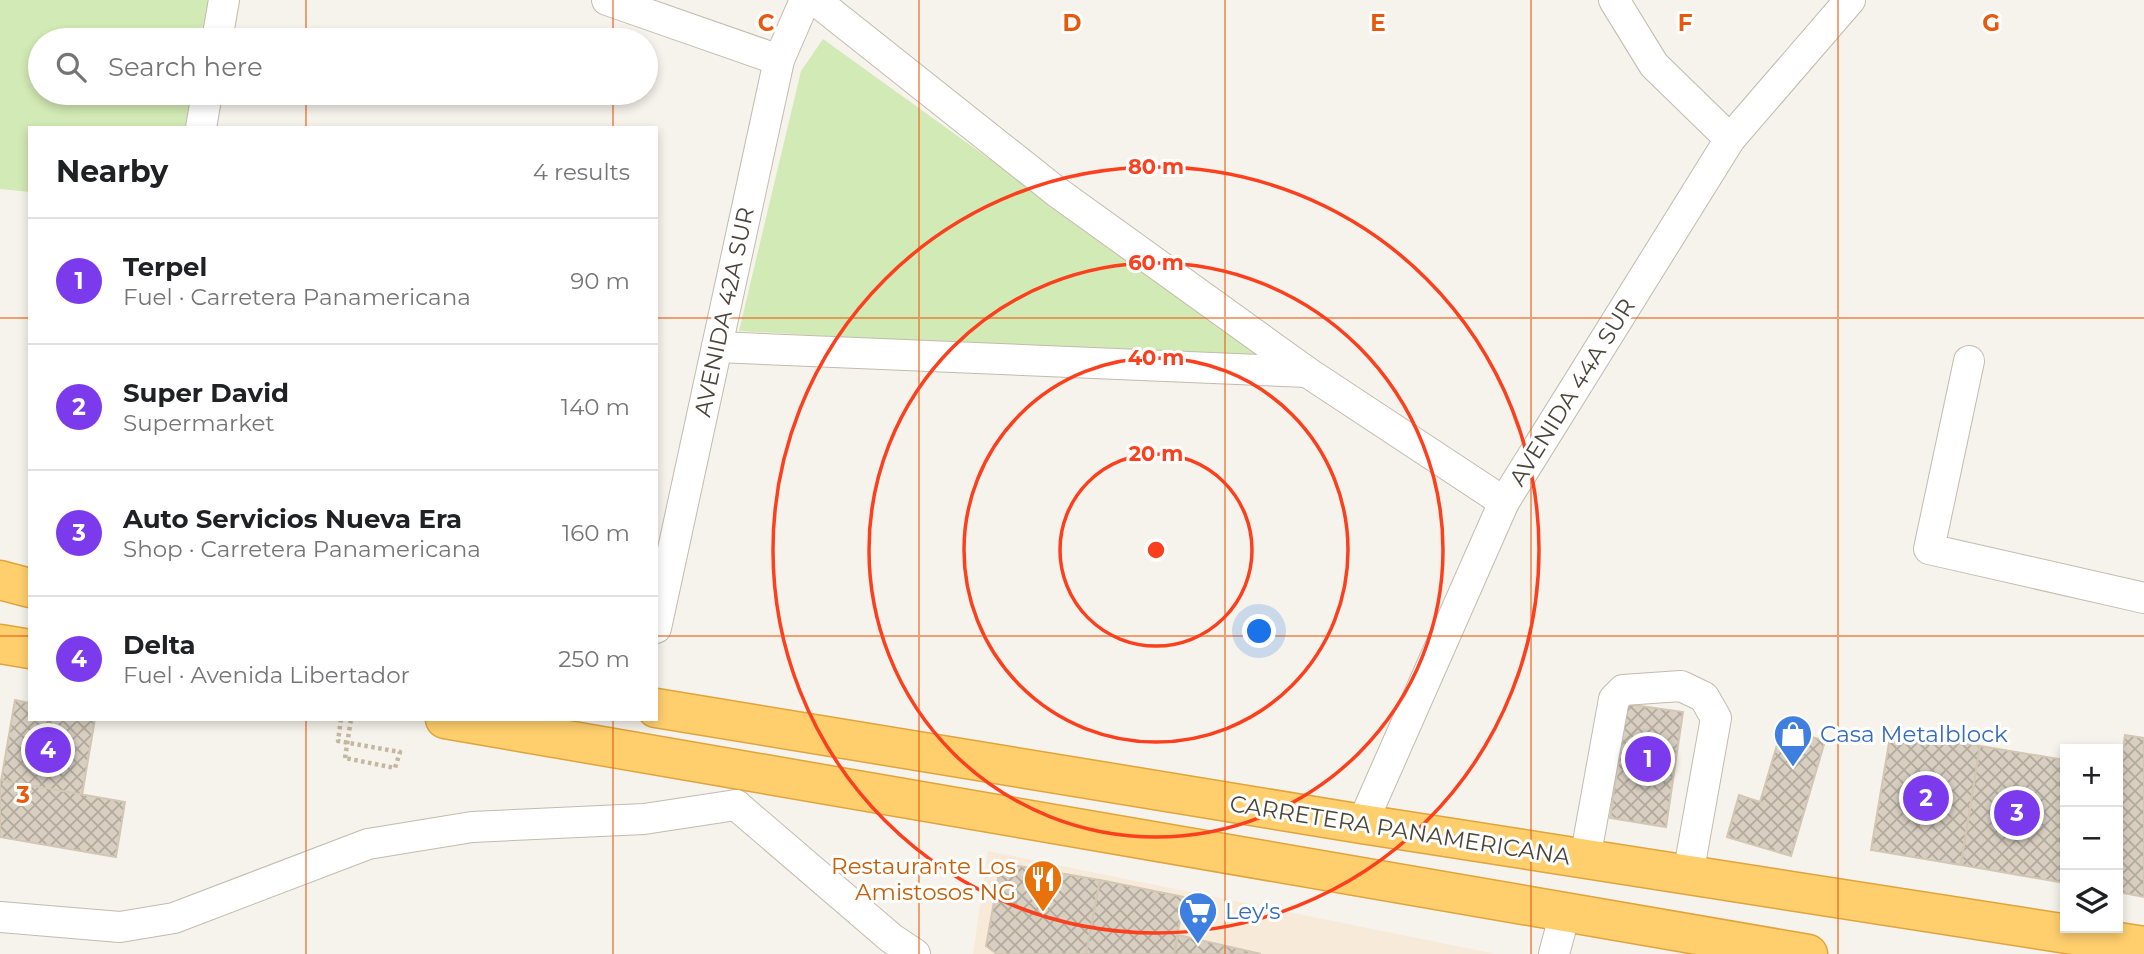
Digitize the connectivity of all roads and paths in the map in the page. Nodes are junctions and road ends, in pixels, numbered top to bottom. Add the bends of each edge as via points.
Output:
1 (224, 0) edge
2 (607, 0) edge
3 (804, 0) edge
4 (815, 0) edge
5 (1614, 0) edge
6 (1850, 0) edge
7 (218, 28) edge
8 (779, 60) junction
9 (205, 105) edge
10 (201, 126) edge
11 (1730, 139) junction
12 (717, 347) junction
13 (1969, 361) dead end
14 (1307, 372) junction
15 (1504, 502) junction
16 (0, 580) edge
17 (28, 587) edge
18 (0, 597) edge
19 (2144, 598) edge
20 (28, 599) edge
21 (658, 619) edge
22 (0, 644) edge
23 (28, 649) edge
24 (658, 708) edge
25 (341, 721) edge
26 (351, 721) edge
27 (469, 721) edge
28 (635, 735) edge
29 (347, 743) edge
30 (347, 743) edge
31 (347, 743) edge
32 (347, 743) edge
33 (739, 788) junction
34 (1362, 824) junction
35 (1585, 859) junction
36 (1688, 875) junction
37 (1565, 913) junction
38 (0, 917) edge
39 (2144, 946) edge
40 (915, 954) edge
41 (1554, 954) edge
42 (1808, 954) edge

1 - 7 street
2 - 8 street
3 - 8 street, AVENIDA 42A SUR
4 - 14 street via 1057,192
5 - 11 street via 1654,65
6 - 11 street, AVENIDA 44A SUR
8 - 12 street, AVENIDA 42A SUR
9 - 10 street
11 - 15 street, AVENIDA 44A SUR
12 - 14 street
12 - 21 street, AVENIDA 42A SUR
13 - 19 street via 1929,549
14 - 15 street
15 - 34 street, AVENIDA 44A SUR
16 - 17 highway
18 - 20 highway
22 - 23 highway
24 - 34 highway, CARRETERA PANAMERICANA
25 - 29 path, bridge via 338,741
26 - 32 path, bridge
27 - 28 highway
28 - 33 highway
30 - 31 path, bridge via 400,752 395,768 345,758
33 - 37 highway
33 - 38 street via 644,819 472,827 368,844 174,918 120,927
33 - 40 street via 891,938
34 - 35 highway, CARRETERA PANAMERICANA
35 - 36 highway, CARRETERA PANAMERICANA
35 - 36 street via 1614,699 1623,690 1681,686 1704,698 1716,718
36 - 39 highway, CARRETERA PANAMERICANA
37 - 41 street
37 - 42 highway

